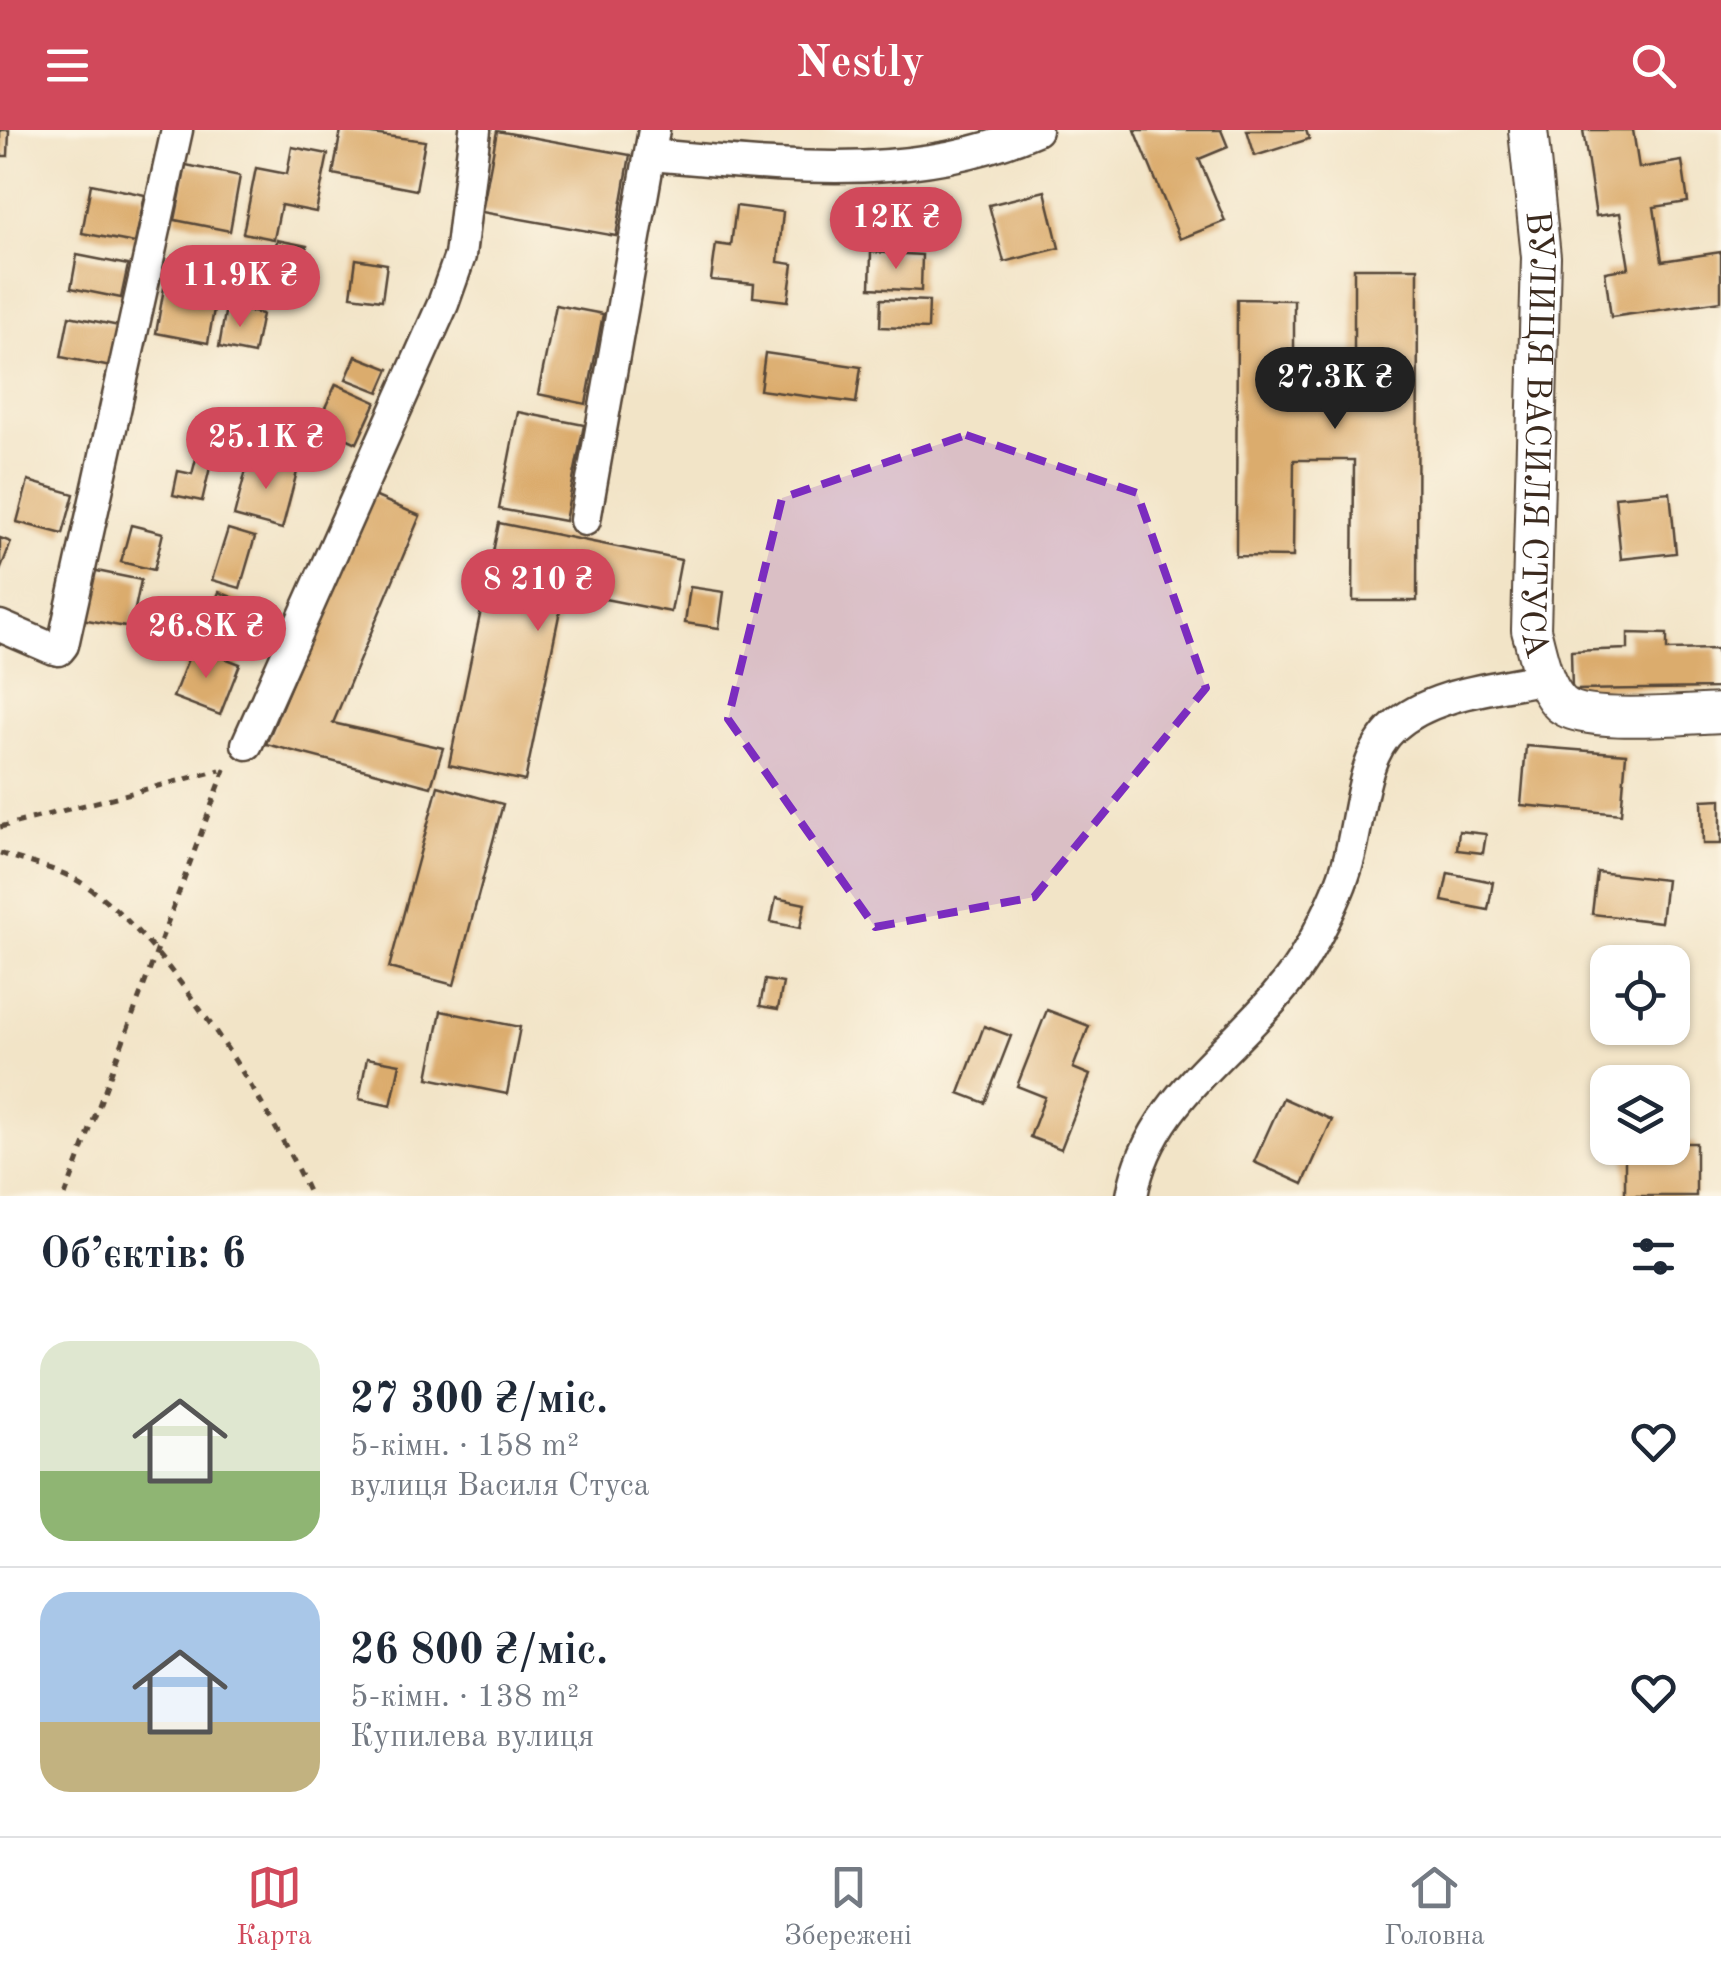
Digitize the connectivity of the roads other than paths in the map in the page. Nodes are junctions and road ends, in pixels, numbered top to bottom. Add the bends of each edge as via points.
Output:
1 (177, 130) edge
2 (475, 130) edge
3 (1036, 130) edge
4 (1528, 130) edge
5 (652, 142) edge
6 (584, 520) dead end
7 (0, 626) edge
8 (1544, 678) junction
9 (1721, 713) edge
10 (247, 744) road end
11 (1132, 1196) edge

1 - 7 street via 63,645 51,648
2 - 10 street via 460,256 443,304
3 - 5 street via 992,149 900,166 808,168
4 - 8 street, ВУЛИЦЯ ВАСИЛЯ СТУСА via 1542,257 1531,630
5 - 6 street
8 - 9 street via 1560,705 1582,714
8 - 11 street via 1430,703 1394,726 1376,748 1346,871 1310,949 1255,1019 1164,1112

